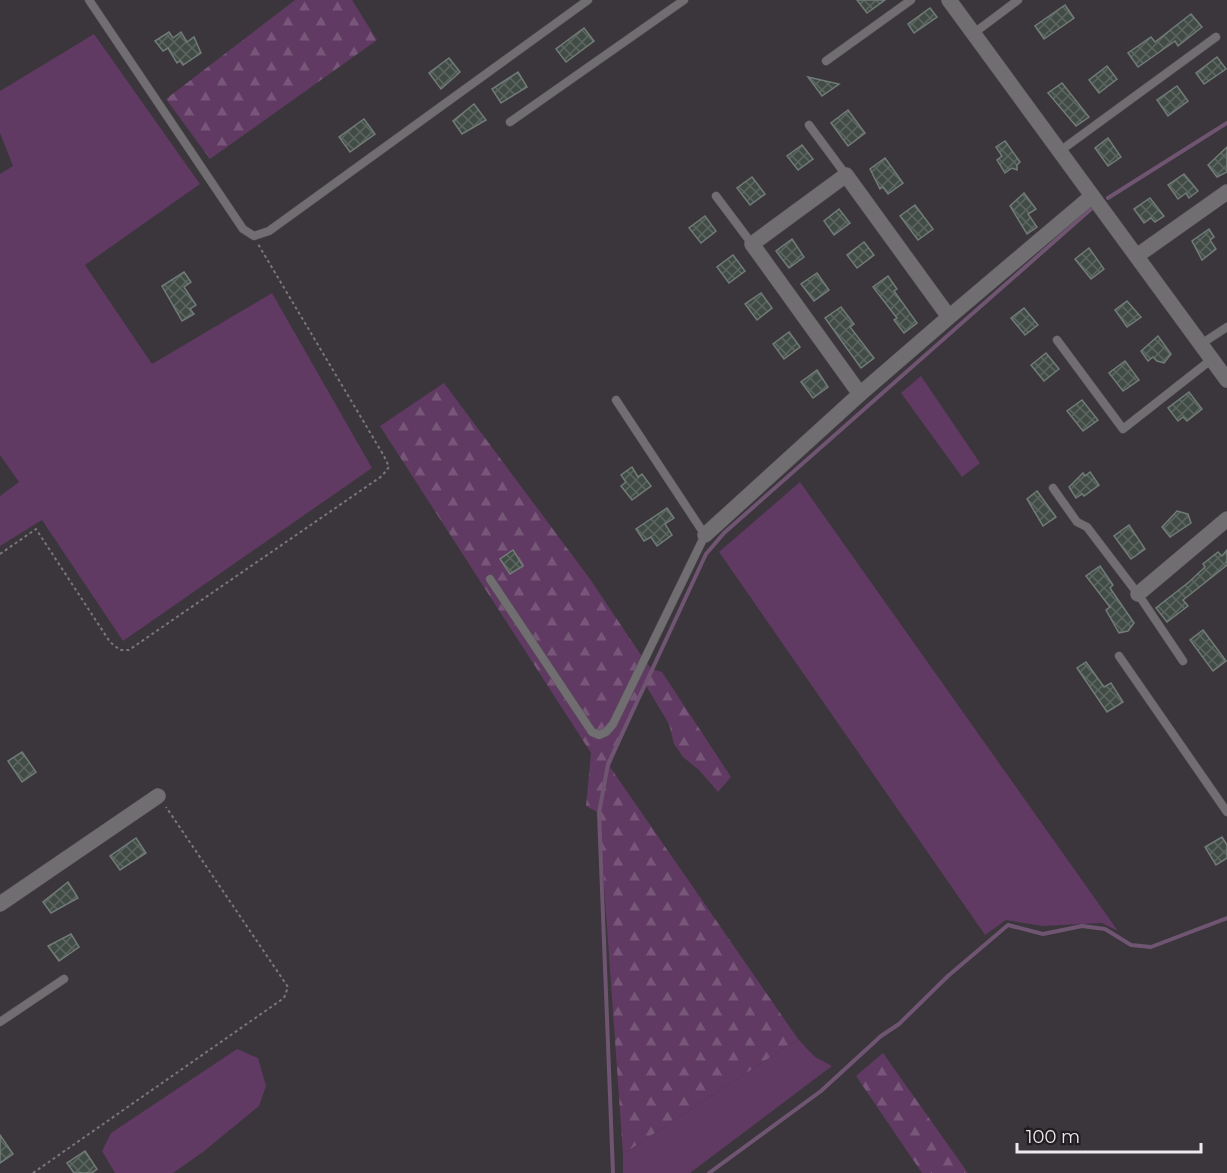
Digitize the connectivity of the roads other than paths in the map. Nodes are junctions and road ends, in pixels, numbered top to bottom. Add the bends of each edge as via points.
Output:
1 (89, 0) edge
2 (588, 0) edge
3 (684, 0) edge
4 (911, 0) edge
5 (949, 0) edge
6 (1018, 0) edge
7 (974, 33) junction
8 (1216, 37) dead end
9 (826, 61) dead end
10 (510, 122) dead end
11 (809, 125) dead end
12 (1060, 151) junction
13 (846, 175) junction
14 (1227, 192) edge
15 (1092, 195) junction
16 (716, 196) dead end
17 (752, 244) junction
18 (1138, 255) junction
19 (949, 317) junction
20 (1227, 327) edge
21 (1058, 340) dead end
22 (1201, 344) junction
23 (1212, 359) junction
24 (1227, 380) edge
25 (860, 394) junction
26 (616, 400) dead end
27 (1053, 488) dead end
28 (1227, 519) edge
29 (705, 535) junction
30 (490, 579) dead end
31 (1138, 594) junction
32 (1119, 656) dead end
33 (1183, 661) dead end
34 (158, 795) road end
35 (1227, 812) edge
36 (0, 904) edge
37 (64, 979) dead end
38 (0, 1022) edge

1 - 2 lane via 243,229 254,236 269,231
3 - 10 lane
4 - 9 lane
5 - 7 street
6 - 7 lane
7 - 12 street
8 - 12 lane
11 - 13 lane
12 - 15 street
13 - 17 street
13 - 19 street
14 - 18 street
15 - 18 street
15 - 19 street
16 - 17 lane
17 - 25 street
18 - 22 street
19 - 25 street
20 - 22 lane
21 - 23 lane via 1124,429
22 - 23 street
23 - 24 street
25 - 29 street
26 - 29 lane
27 - 31 lane
28 - 31 street
29 - 30 lane via 613,724 599,735 592,732
31 - 33 lane
32 - 35 lane
34 - 36 street
37 - 38 lane

